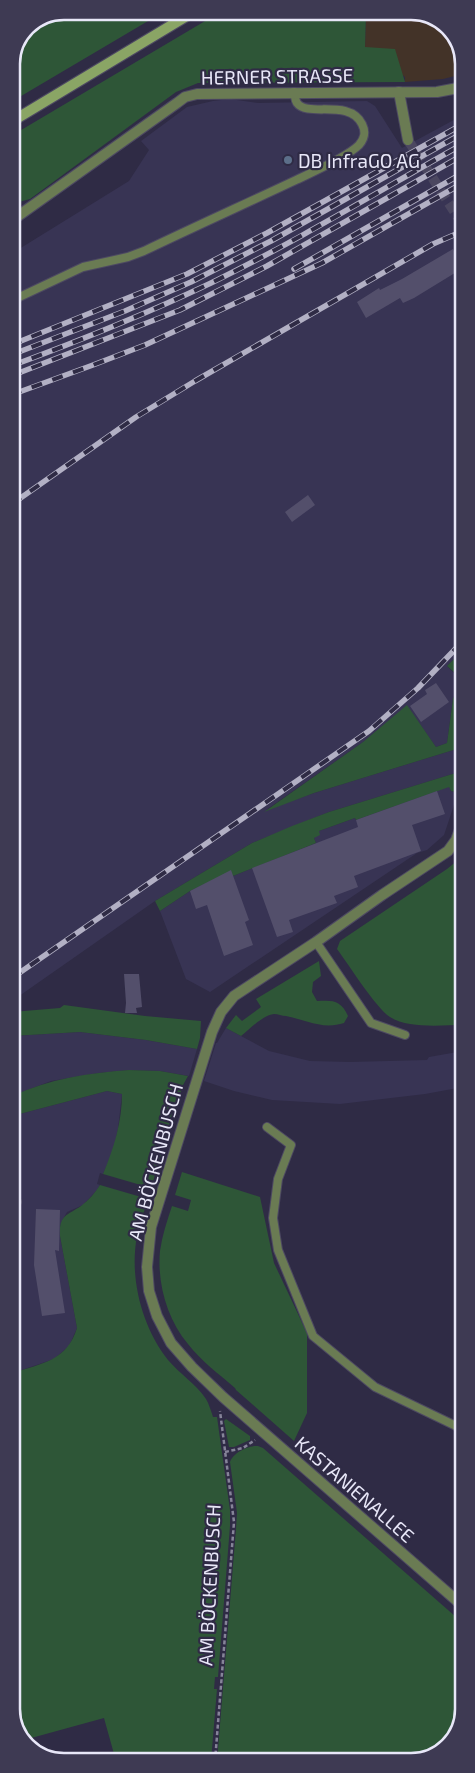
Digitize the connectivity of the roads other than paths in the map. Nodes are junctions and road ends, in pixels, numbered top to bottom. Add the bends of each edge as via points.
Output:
1 (180, 20) edge
2 (455, 89) edge
3 (294, 92) junction
4 (399, 92) junction
5 (20, 117) edge
6 (408, 140) tunnel mouth
7 (20, 215) edge
8 (20, 297) edge
9 (455, 841) edge
10 (316, 942) junction
11 (404, 1035) dead end
12 (267, 1126) dead end
13 (223, 1397) joint
14 (455, 1426) edge
15 (455, 1599) edge

1 - 5 main road
2 - 4 street, HERNER STRASSE
3 - 4 street, HERNER STRASSE
3 - 7 street, HERNER STRASSE via 211,93 185,97
3 - 8 lane via 300,106 336,109 358,117 365,131 364,138 358,146 326,165 144,251 83,267
4 - 6 street
9 - 10 street, AM BÖCKENBUSCH via 448,851
10 - 11 lane via 371,1023
10 - 13 street, AM BÖCKENBUSCH via 234,996 221,1012 196,1079 151,1228 149,1291 157,1316 171,1343
12 - 14 lane via 291,1145 278,1179 274,1218 278,1250 313,1336 375,1387
13 - 15 street, KASTANIENALLEE

